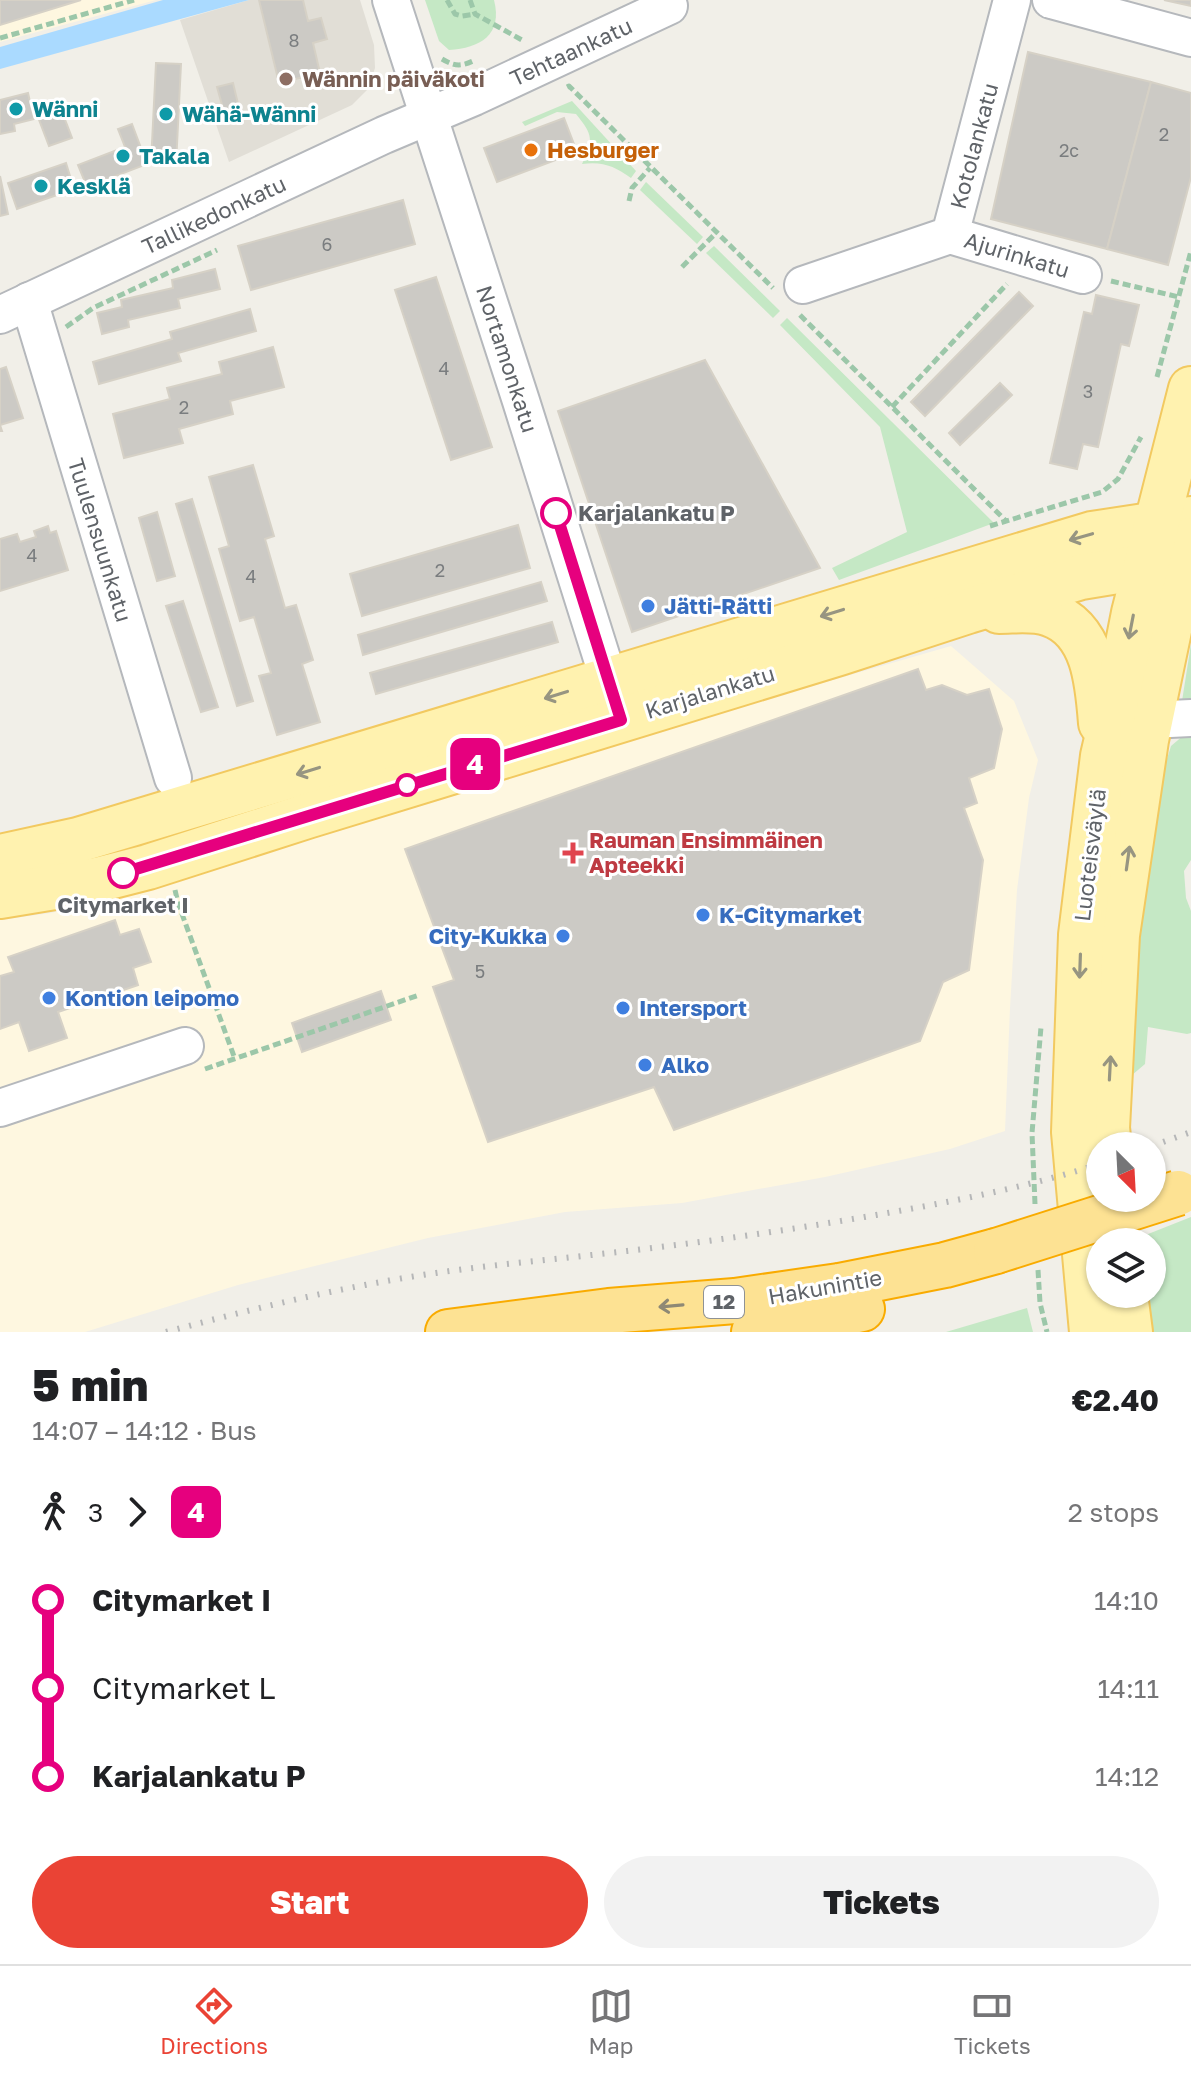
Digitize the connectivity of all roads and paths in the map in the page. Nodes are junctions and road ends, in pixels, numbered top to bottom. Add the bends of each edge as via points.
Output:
1 (134, 0) edge
2 (391, 0) edge
3 (447, 0) edge
4 (470, 0) edge
5 (1012, 0) edge
6 (1051, 0) edge
7 (669, 6) dead end
8 (1139, 12) edge
9 (475, 14) junction
10 (0, 38) edge
11 (1191, 38) edge
12 (522, 40) dead end
13 (429, 117) junction
14 (650, 168) dead end
15 (629, 201) dead end
16 (716, 233) dead end
17 (950, 235) junction
18 (226, 246) dead end
19 (1191, 251) edge
20 (1030, 260) junction
21 (682, 267) dead end
22 (1083, 275) joint
23 (803, 285) dead end
24 (1179, 297) junction
25 (14, 308) edge
26 (42, 344) junction
27 (1173, 386) edge
28 (892, 407) dead end
29 (1144, 427) dead end
30 (1006, 521) dead end
31 (1177, 545) edge
32 (968, 611) junction
33 (614, 700) junction
34 (1170, 719) edge
35 (1103, 756) junction
36 (173, 778) dead end
37 (0, 857) edge
38 (173, 879) dead end
39 (0, 896) edge
40 (185, 1046) dead end
41 (235, 1059) dead end
42 (0, 1108) edge
43 (1107, 1132) edge
44 (1185, 1202) edge
45 (997, 1263) junction
46 (1127, 1308) edge
47 (610, 1325) edge
48 (448, 1332) edge
49 (754, 1332) edge
50 (1092, 1332) edge
51 (1130, 1332) edge

1 - 10 path
2 - 13 street, Nortamonkatu
3 - 9 path via 455,14
4 - 9 path
5 - 17 street, Kotolankatu
6 - 8 street
7 - 13 street, Tehtaankatu
8 - 11 street
9 - 12 path
13 - 25 street, Tallikedonkatu
13 - 33 street, Nortamonkatu
14 - 15 path via 632,188
16 - 21 path
17 - 20 street, Ajurinkatu
17 - 23 street, Kotolankatu
18 - 26 path via 93,308
19 - 24 path
20 - 22 street, Ajurinkatu
20 - 28 path
22 - 24 path
24 - 27 path
25 - 26 street, Tuulensuunkatu
26 - 36 street, Tuulensuunkatu
27 - 31 main road, Luoteisväylä
29 - 30 path via 1118,479 1102,492
31 - 32 main road, Karjalankatu
31 -> 33 main road, Karjalankatu via 1092,534
31 - 34 main road, Luoteisväylä
31 -> 35 main road, Luoteisväylä via 1134,613
32 - 33 main road, Karjalankatu via 839,653
32 - 35 main road via 1036,611 1061,619 1076,633 1089,650 1095,671
33 -> 37 main road, Karjalankatu
33 - 39 main road, Karjalankatu via 307,816 148,867
43 -> 34 main road, Luoteisväylä via 1117,935
35 -> 50 main road, Luoteisväylä via 1081,935 1074,1132
38 - 41 path
40 - 42 street
44 - 45 highway, Hakunintie / 12
45 -> 47 highway, Hakunintie / 12 via 945,1265
45 - 49 highway, Hakunintie / 12 via 890,1303
46 - 51 main road
47 - 48 highway, Hakunintie / 12

